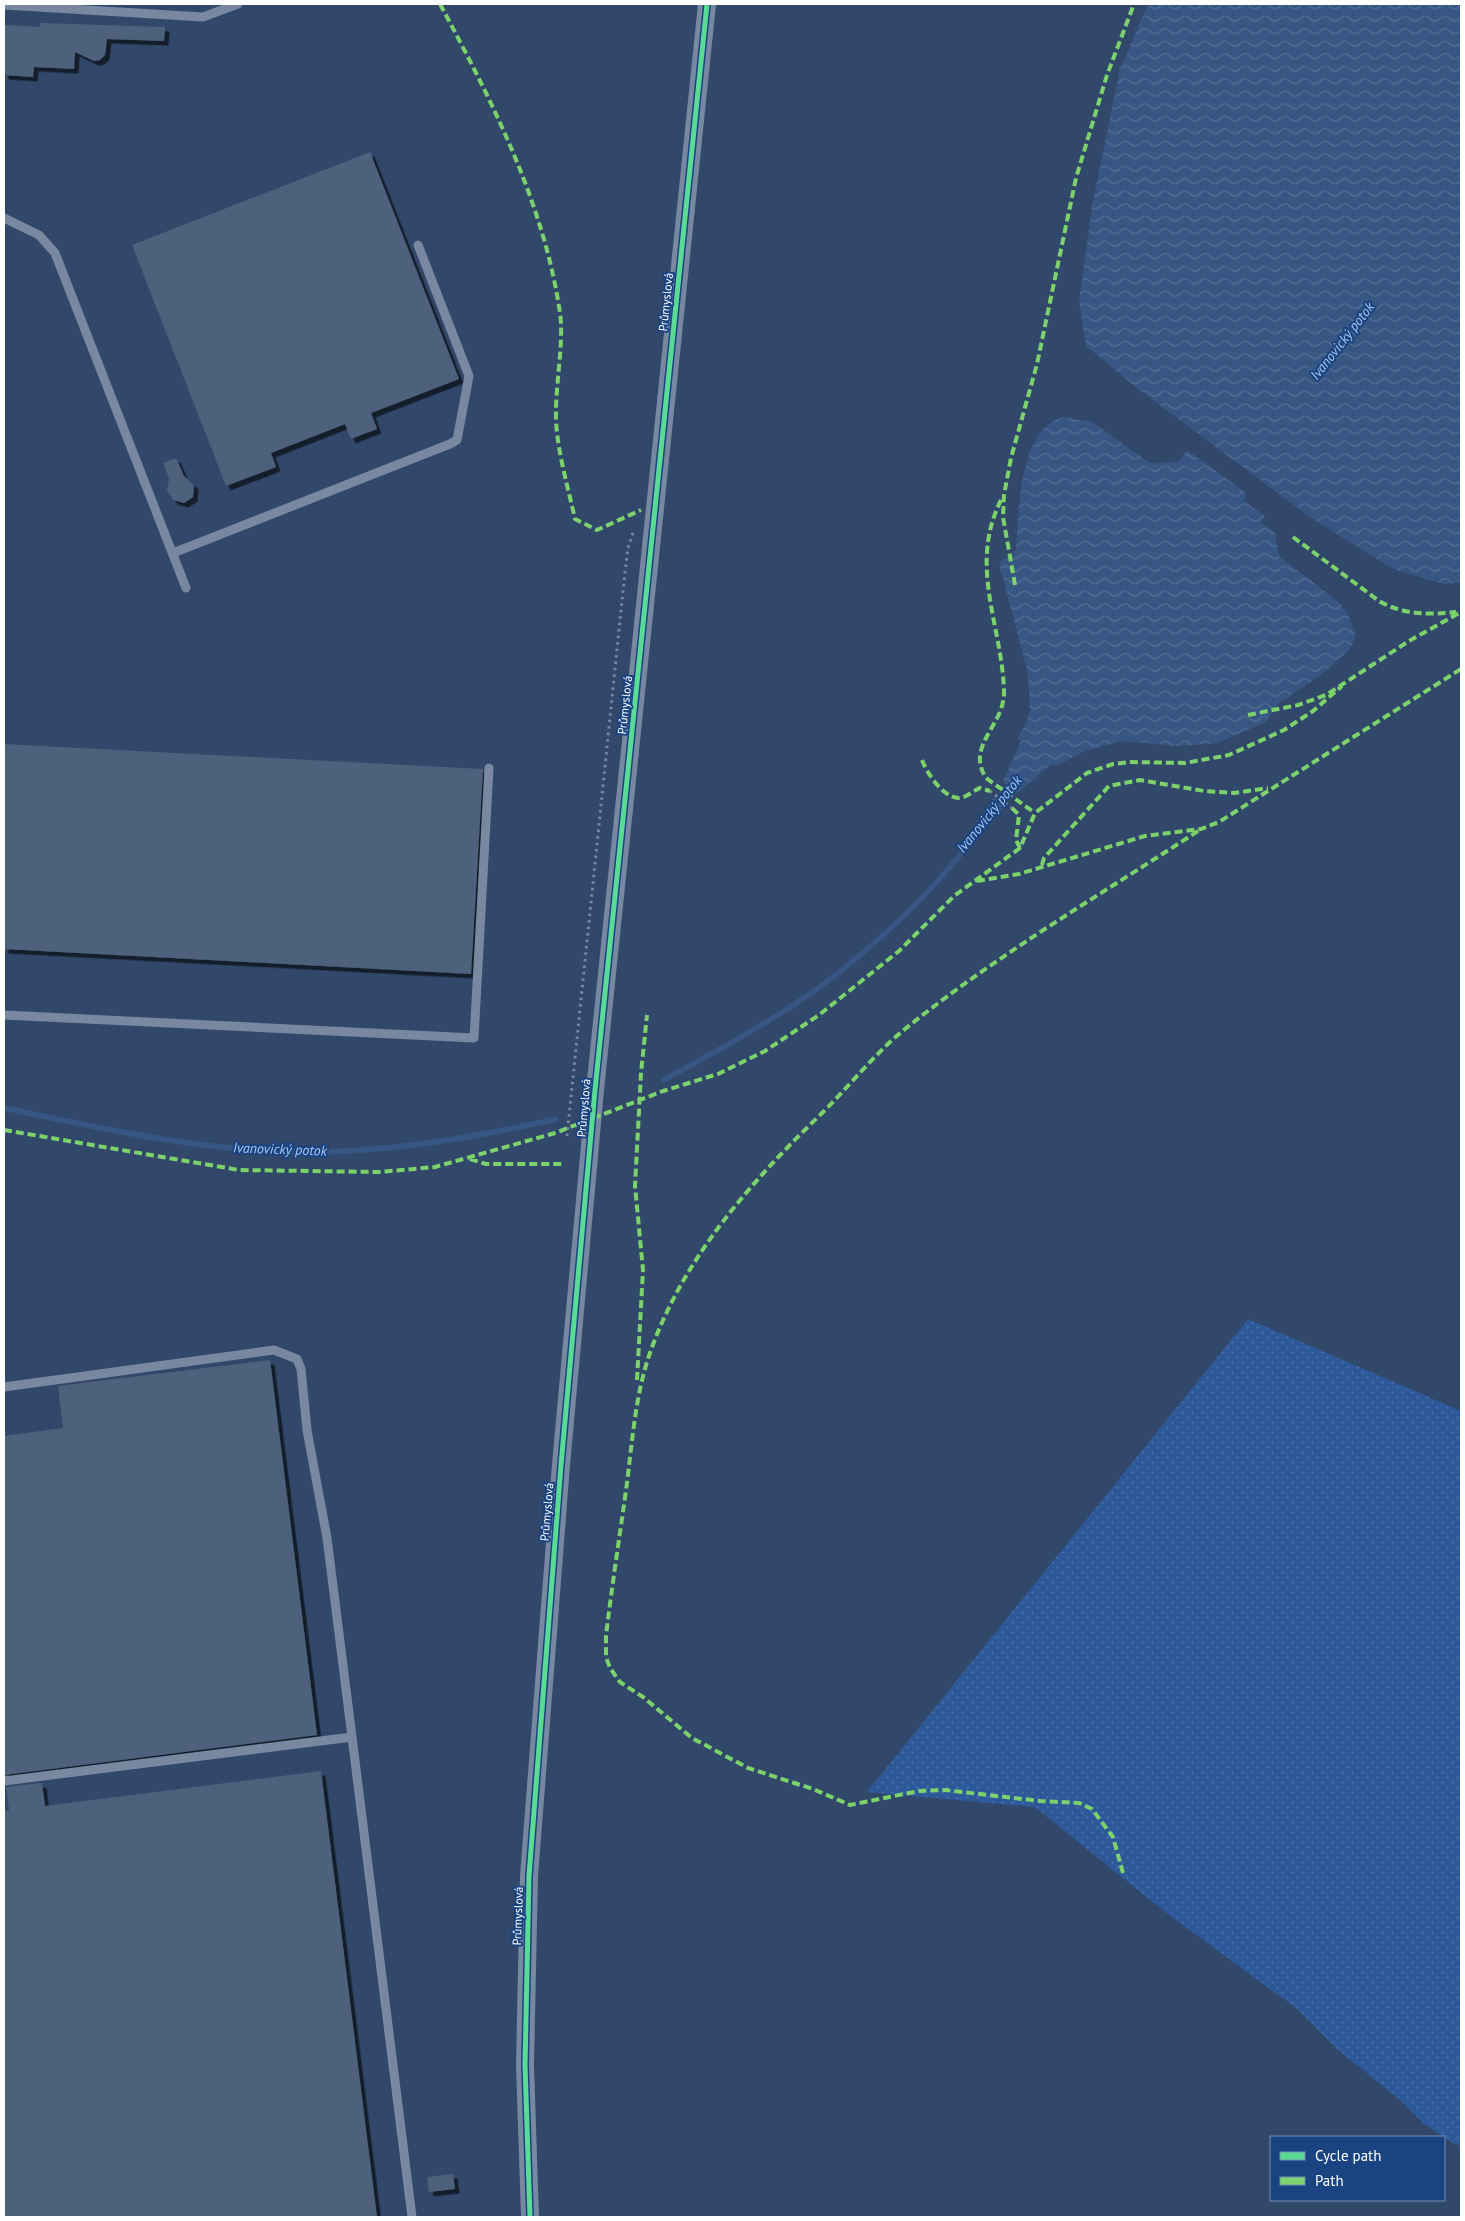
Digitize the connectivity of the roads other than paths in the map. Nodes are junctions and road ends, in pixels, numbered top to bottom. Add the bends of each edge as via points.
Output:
1 (238, 4) edge
2 (707, 4) edge
3 (4, 5) edge
4 (4, 218) edge
5 (418, 246) dead end
6 (173, 553) junction
7 (186, 588) dead end
8 (489, 768) dead end
9 (4, 1015) edge
10 (4, 1387) edge
11 (352, 1738) junction
12 (4, 1781) edge
13 (412, 2217) edge
14 (530, 2217) edge

1 - 3 lane via 203,17
2 - 14 street, Průmyslová via 595,1090 560,1475 529,1876 525,2065
4 - 6 lane via 39,235 55,253
5 - 6 lane via 469,376 457,440
6 - 7 lane
8 - 9 lane via 474,1038
10 - 11 lane via 274,1350 297,1359 301,1369 306,1430 328,1538
11 - 12 lane
11 - 13 lane

